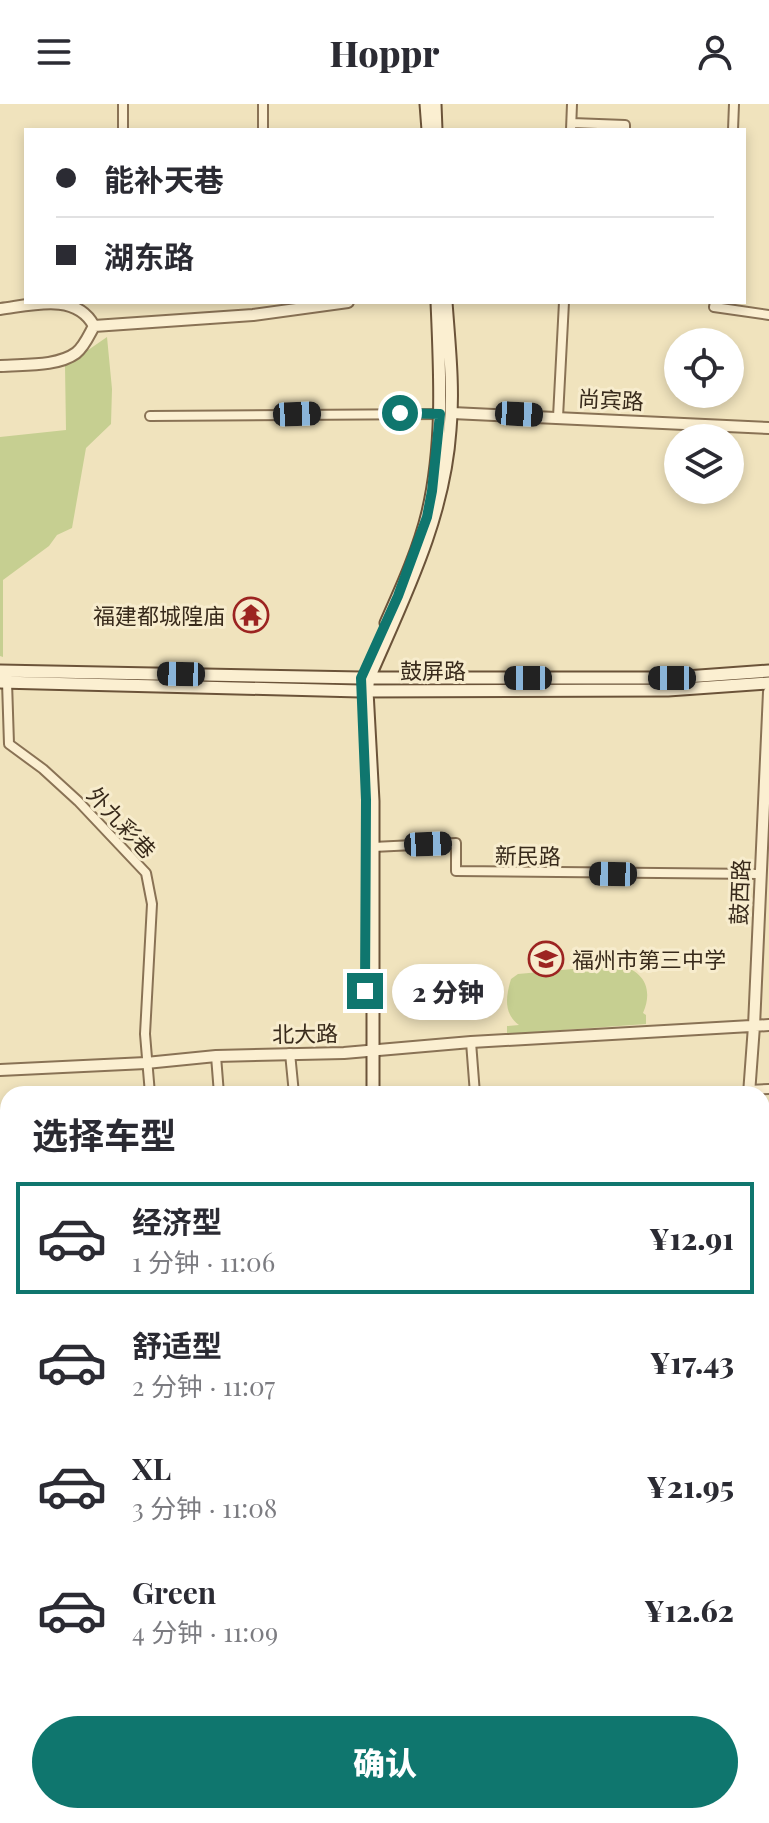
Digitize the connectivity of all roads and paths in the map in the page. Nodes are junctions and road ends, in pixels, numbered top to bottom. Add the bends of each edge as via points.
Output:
1 (123, 104) edge
2 (263, 104) edge
3 (426, 104) edge
4 (435, 104) edge
5 (572, 104) edge
6 (734, 104) edge
7 (571, 126) edge
8 (123, 128) edge
9 (263, 128) edge
10 (428, 128) edge
11 (436, 128) edge
12 (625, 128) edge
13 (733, 128) edge
14 (333, 304) edge
15 (437, 304) edge
16 (446, 304) edge
17 (564, 304) edge
18 (714, 304) edge
19 (0, 309) edge
20 (769, 315) edge
21 (94, 326) junction
22 (0, 366) edge
23 (446, 413) junction
24 (150, 416) dead end
25 (558, 417) junction
26 (769, 428) edge
27 (0, 671) edge
28 (769, 671) edge
29 (4, 682) edge
30 (769, 683) edge
31 (364, 684) junction
32 (769, 692) edge
33 (373, 847) junction
34 (759, 874) junction
35 (764, 916) edge
36 (769, 1025) edge
37 (754, 1026) junction
38 (471, 1042) junction
39 (368, 1050) junction
40 (290, 1053) junction
41 (216, 1056) junction
42 (146, 1063) junction
43 (0, 1070) edge
44 (149, 1086) edge
45 (218, 1086) edge
46 (293, 1086) edge
47 (366, 1086) edge
48 (372, 1086) edge
49 (474, 1086) edge
50 (749, 1086) edge

1 - 8 street
2 - 9 street
3 - 10 main road
4 - 11 main road
5 - 7 street
6 - 13 street
7 - 12 street
14 - 21 street
15 - 23 main road
16 - 23 main road
17 - 25 street
18 - 20 street
19 - 21 street via 76,306
21 - 22 street via 76,353 60,360
23 - 24 street
23 - 25 street, 尚宾路
23 - 31 main road via 445,469 434,521 404,603
25 - 26 street, 尚宾路
27 - 31 main road, 鼓屏路
28 - 31 main road, 鼓屏路
29 - 31 main road, 鼓屏路
29 - 42 street, 外九彩巷 via 9,744 78,801 146,873 152,904
30 - 31 main road, 鼓屏路 via 668,690
31 - 33 main road
31 - 39 main road
32 - 34 street, 鼓西路
33 - 34 street, 新民路 via 456,843 456,871
33 - 39 main road
34 - 35 street, 鼓西路
35 - 37 street, 鼓西路
36 - 37 street, 北大路
37 - 38 street, 北大路
37 - 50 street, 鼓西路
38 - 39 street, 北大路
38 - 49 street
39 - 40 street, 北大路
39 - 47 main road
39 - 48 main road
40 - 41 street, 北大路
40 - 46 street
41 - 42 street, 北大路
41 - 45 street
42 - 43 street, 北大路
42 - 44 street, 外九彩巷

